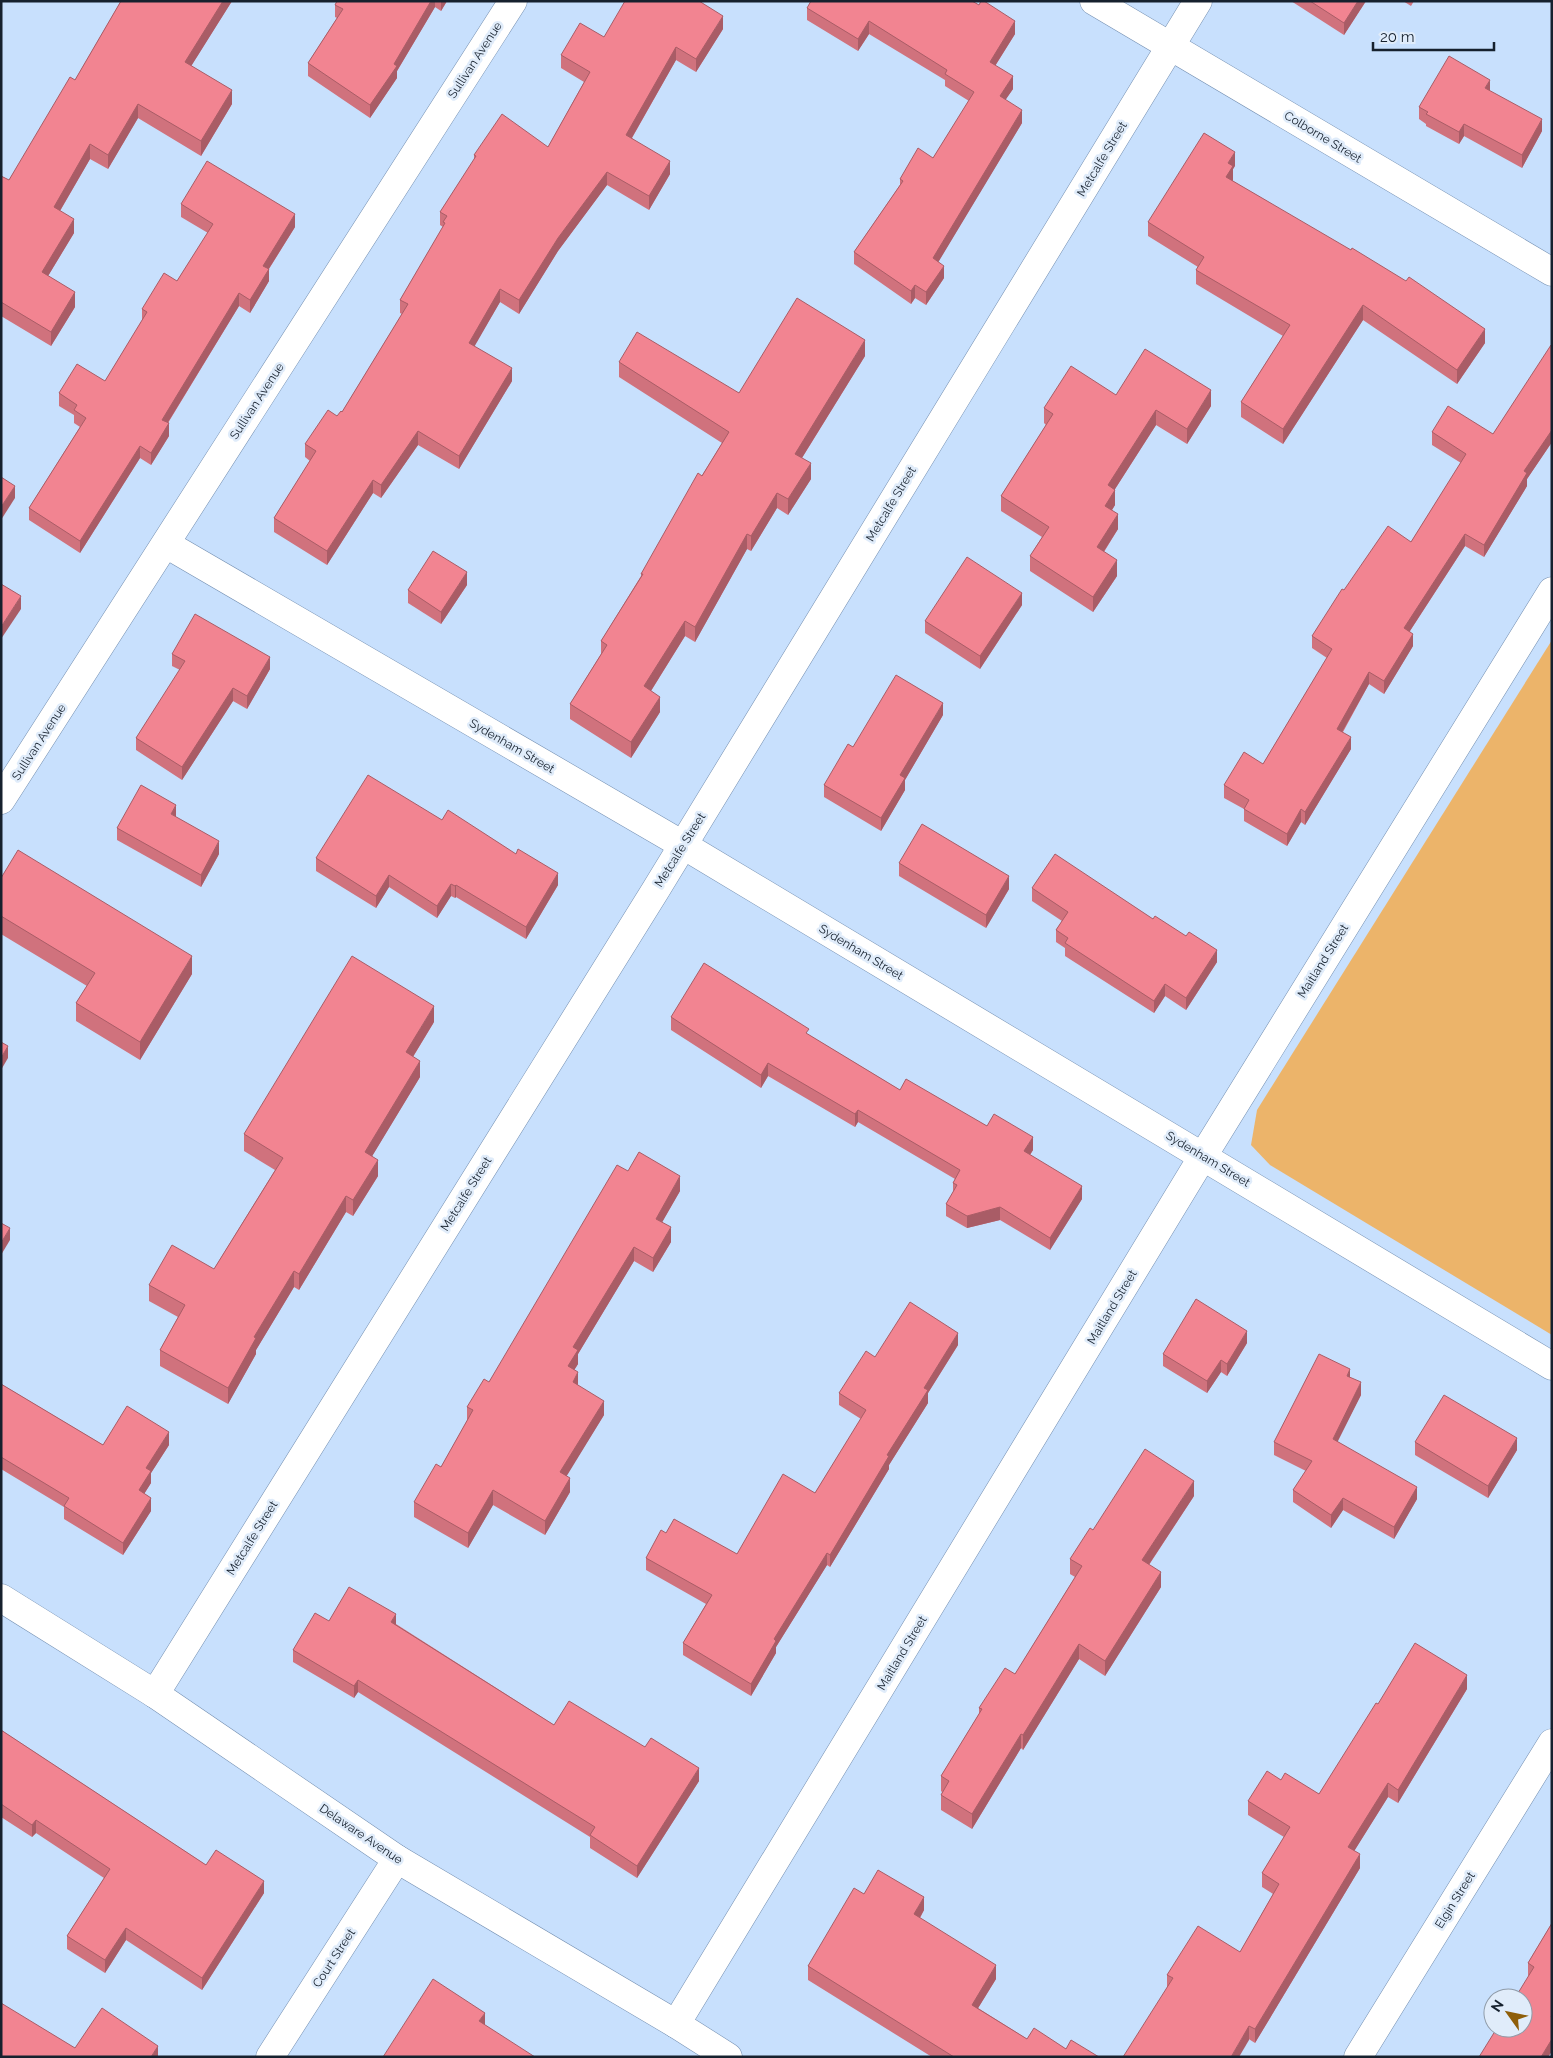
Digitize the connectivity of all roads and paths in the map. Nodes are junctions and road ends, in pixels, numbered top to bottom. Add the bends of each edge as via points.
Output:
1 (513, 1) edge
2 (1094, 1) edge
3 (1198, 1) edge
4 (1170, 47) junction
5 (1552, 272) edge
6 (166, 544) junction
7 (1552, 591) edge
8 (1, 800) edge
9 (683, 845) junction
10 (1203, 1156) junction
11 (1552, 1366) edge
12 (1, 1598) edge
13 (155, 1694) junction
14 (1552, 1743) edge
15 (397, 1859) junction
16 (676, 2024) junction
17 (270, 2057) edge
18 (728, 2057) edge
19 (1358, 2057) edge

1 - 6 street, Sullivan Avenue
2 - 4 street, Colborne Street
3 - 4 street, Metcalfe Street
4 - 5 street, Colborne Street
4 - 9 street, Metcalfe Street
6 - 8 street, Sullivan Avenue
6 - 9 street, Sydenham Street
7 - 10 street, Maitland Street
9 - 10 street, Sydenham Street
9 - 13 street, Metcalfe Street
10 - 11 street, Sydenham Street
10 - 16 street, Maitland Street
12 - 13 street, Delaware Avenue
13 - 15 street, Delaware Avenue
14 - 19 street, Elgin Street
15 - 16 street, Delaware Avenue
15 - 17 street, Court Street
16 - 18 street, Delaware Avenue

